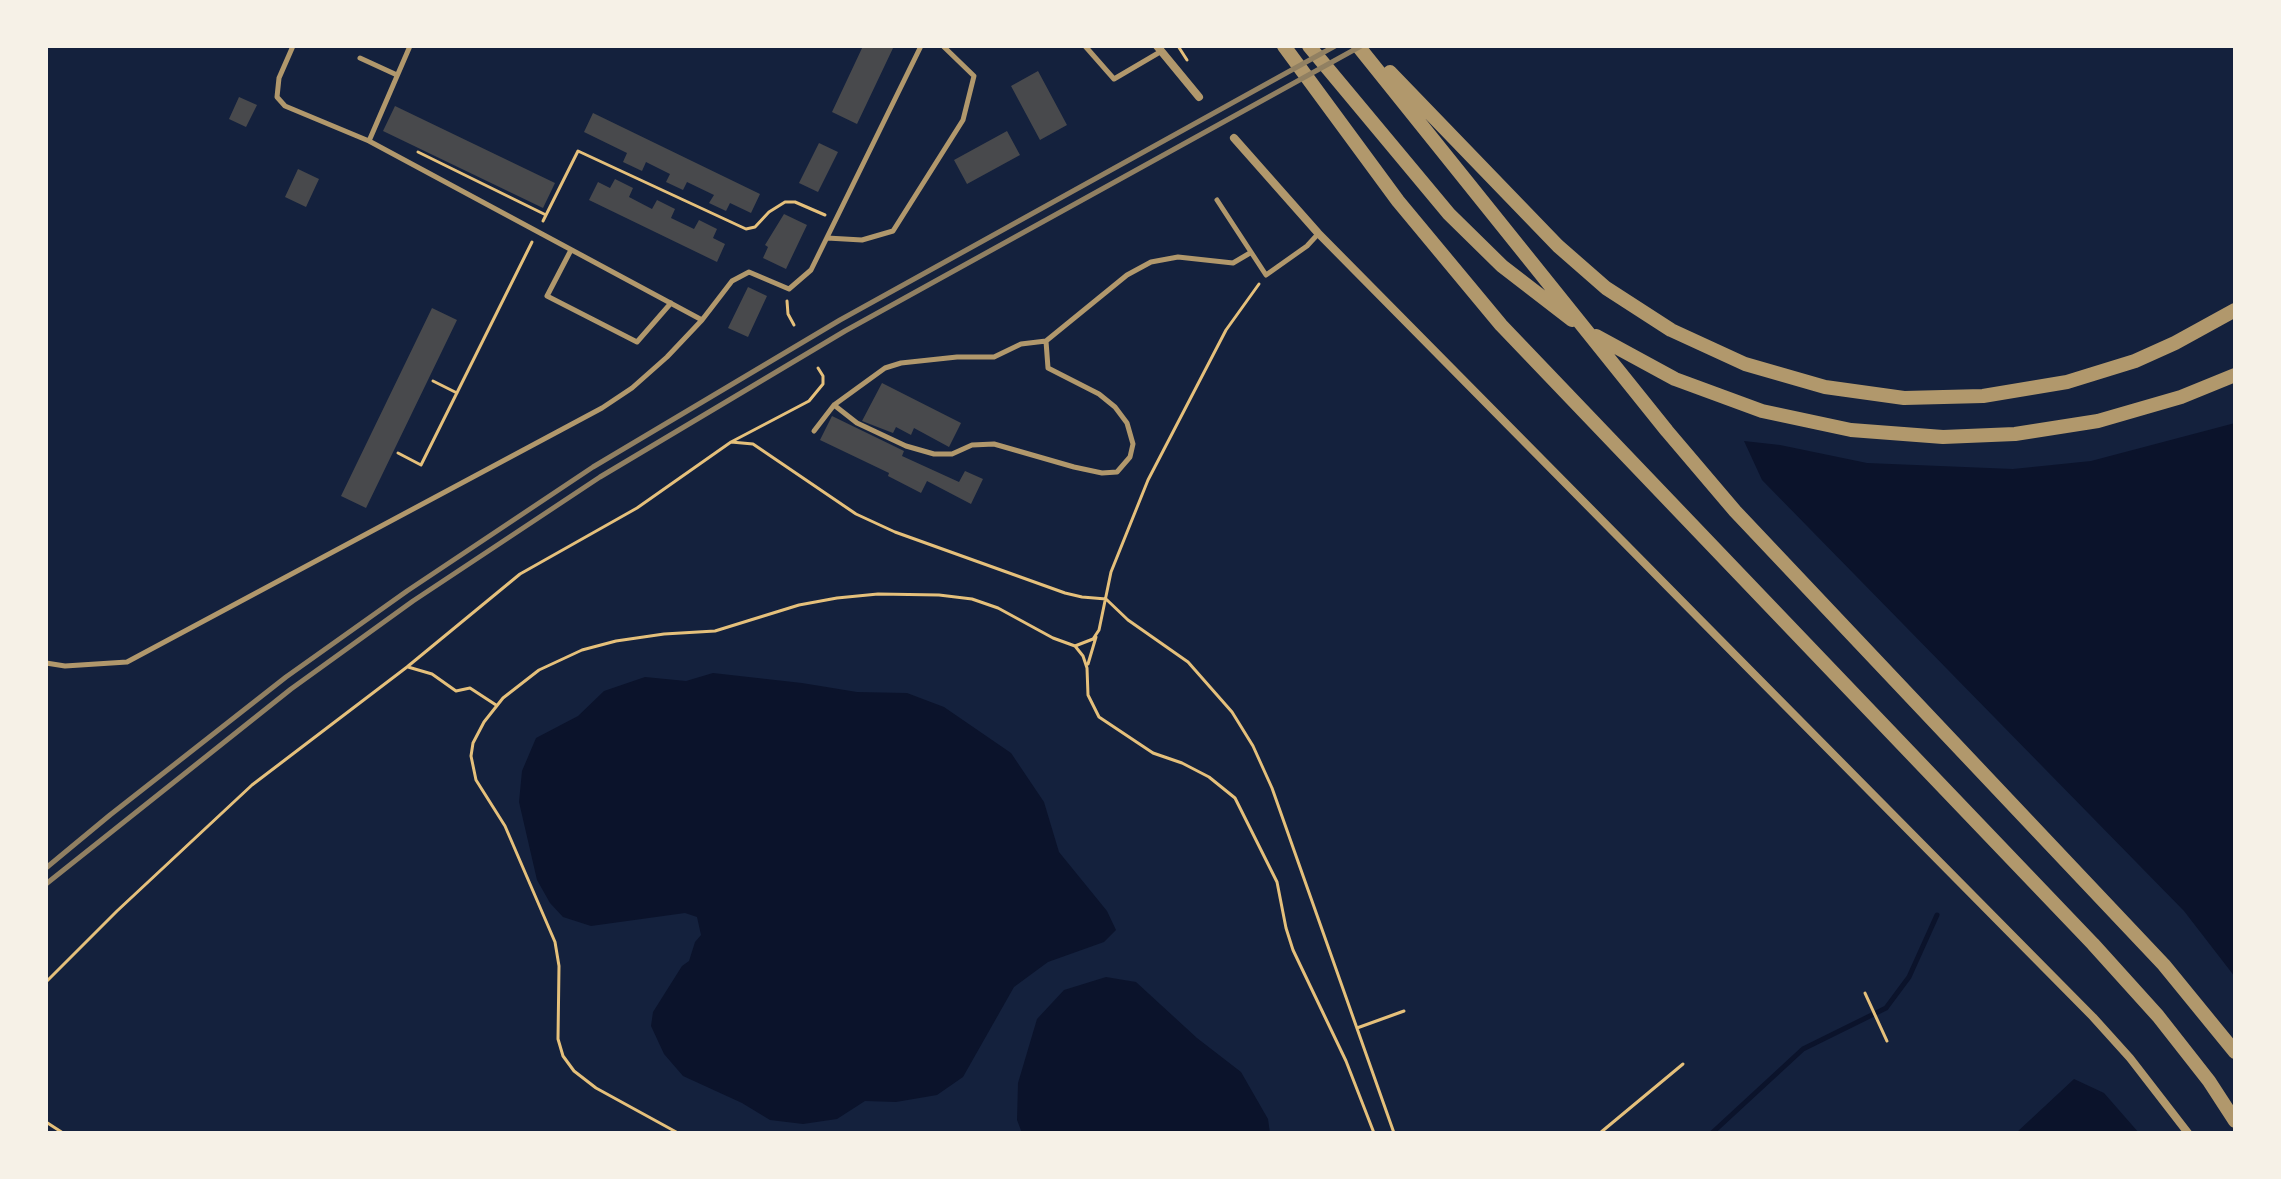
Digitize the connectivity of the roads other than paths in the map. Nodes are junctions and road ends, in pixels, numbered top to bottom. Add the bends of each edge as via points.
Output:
1 (293, 46) edge
2 (410, 46) edge
3 (921, 46) edge
4 (943, 46) edge
5 (1085, 46) edge
6 (1284, 46) edge
7 (1309, 46) edge
8 (1361, 46) edge
9 (1159, 49) edge
10 (360, 58) dead end
11 (397, 75) junction
12 (1199, 97) dead end
13 (1234, 138) dead end
14 (369, 141) junction
15 (1217, 200) dead end
16 (1318, 233) junction
17 (827, 238) junction
18 (571, 250) junction
19 (1250, 253) junction
20 (671, 303) junction
21 (2235, 310) edge
22 (702, 320) junction
23 (1587, 330) junction
24 (1046, 341) junction
25 (2235, 375) edge
26 (834, 405) junction
27 (814, 431) dead end
28 (46, 663) edge
29 (2235, 1052) edge
30 (2235, 1121) edge
31 (2188, 1133) edge

1 - 14 lane via 277,97 285,106
2 - 11 lane
3 - 17 lane
4 - 17 lane via 974,76 963,120 893,231 862,240
5 - 9 lane via 1114,79
6 - 30 street via 1398,201 1501,325 2093,944 2158,1016
7 - 23 street via 1475,241
8 - 21 street via 1606,288 1671,330 1745,364 1825,387 1888,396 1983,396 2106,372
8 - 23 street
9 - 12 street
10 - 11 lane
11 - 14 lane
13 - 16 street
14 - 18 lane
15 - 19 lane
16 - 19 lane via 1266,275
16 - 31 street via 2093,1017
17 - 22 lane via 811,270 789,289 749,272 732,281
18 - 20 lane
18 - 20 lane via 547,296 637,342
19 - 24 lane via 1233,263 1178,257 1151,262 1127,275
20 - 22 lane
22 - 28 lane via 632,388 602,408 127,662
23 - 25 street via 1675,379 1762,411 1851,430 1943,437 2015,434 2098,421
23 - 29 street via 1735,511 2164,965
24 - 26 lane via 1021,344 994,357 901,363 885,368
24 - 26 lane via 1048,368 1099,394 1127,423 1133,444 1117,472 1074,467 994,444 934,454 857,423
26 - 27 lane

